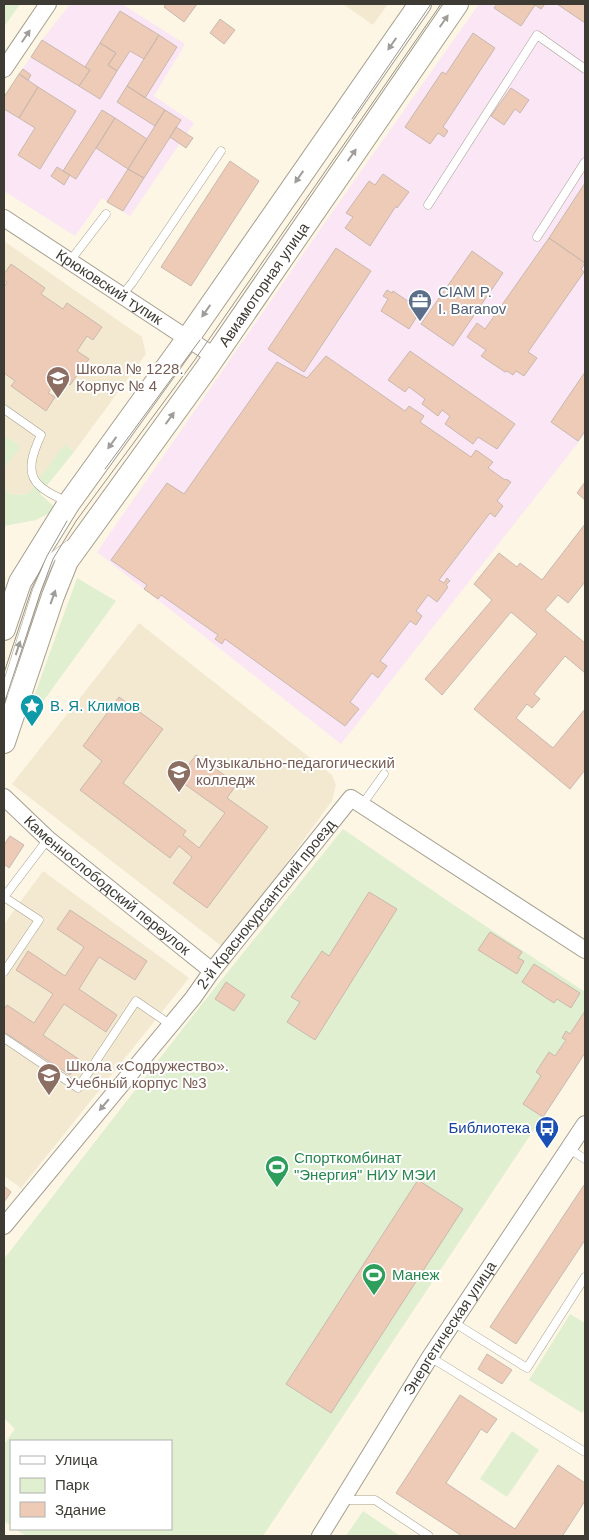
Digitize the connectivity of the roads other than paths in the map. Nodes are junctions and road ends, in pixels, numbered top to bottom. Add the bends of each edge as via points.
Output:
1 (48, 4) edge
2 (420, 4) edge
3 (457, 4) edge
4 (4, 69) edge
5 (585, 69) edge
6 (221, 151) dead end
7 (585, 162) edge
8 (428, 205) dead end
9 (106, 214) dead end
10 (4, 218) edge
11 (537, 237) dead end
12 (70, 261) junction
13 (122, 295) junction
14 (188, 338) junction
15 (214, 356) junction
16 (4, 409) edge
17 (69, 503) junction
18 (90, 529) junction
19 (4, 629) edge
20 (4, 694) edge
21 (4, 742) edge
22 (384, 774) dead end
23 (4, 797) edge
24 (362, 805) junction
25 (48, 839) junction
26 (4, 897) edge
27 (585, 950) edge
28 (4, 972) edge
29 (212, 972) junction
30 (171, 1025) junction
31 (4, 1038) edge
32 (585, 1124) edge
33 (569, 1148) junction
34 (585, 1159) edge
35 (4, 1226) edge
36 (585, 1277) edge
37 (453, 1322) junction
38 (430, 1357) junction
39 (585, 1452) edge
40 (344, 1500) junction
41 (320, 1536) edge
42 (429, 1536) edge

4 -> 1 street
2 -> 14 main road
15 -> 3 main road, Авиамоторная улица
5 - 8 lane via 537,35
6 - 13 lane
7 - 11 lane
9 - 12 lane
10 - 12 street, Крюковский тупик
12 - 13 street, Крюковский тупик
13 - 14 street, Крюковский тупик
14 - 15 street, Крюковский тупик
14 -> 17 main road
18 -> 15 main road, Авиамоторная улица
16 - 17 lane via 41,435 33,452 33,476 40,486
17 - 19 main road via 20,582
20 -> 18 lane via 37,590 51,558
21 -> 18 main road, Авиамоторная улица via 67,561
22 - 24 lane
23 - 25 street, Каменнослободский переулок
24 - 27 street
24 - 29 street, 2-й Краснокурсантский проезд via 351,798
25 - 26 lane
25 - 29 street, Каменнослободский переулок
26 - 28 lane via 39,920
29 - 30 street, 2-й Краснокурсантский проезд
30 - 31 lane via 136,1001 78,1088
30 -> 35 street, 2-й Краснокурсантский проезд
32 - 33 street, Энергетическая улица
33 - 34 lane
33 - 37 street, Энергетическая улица
36 - 37 lane via 527,1368
37 - 38 street, Энергетическая улица
38 - 39 lane
38 - 40 street, Энергетическая улица
40 - 41 street, Энергетическая улица
40 - 42 lane via 376,1500

